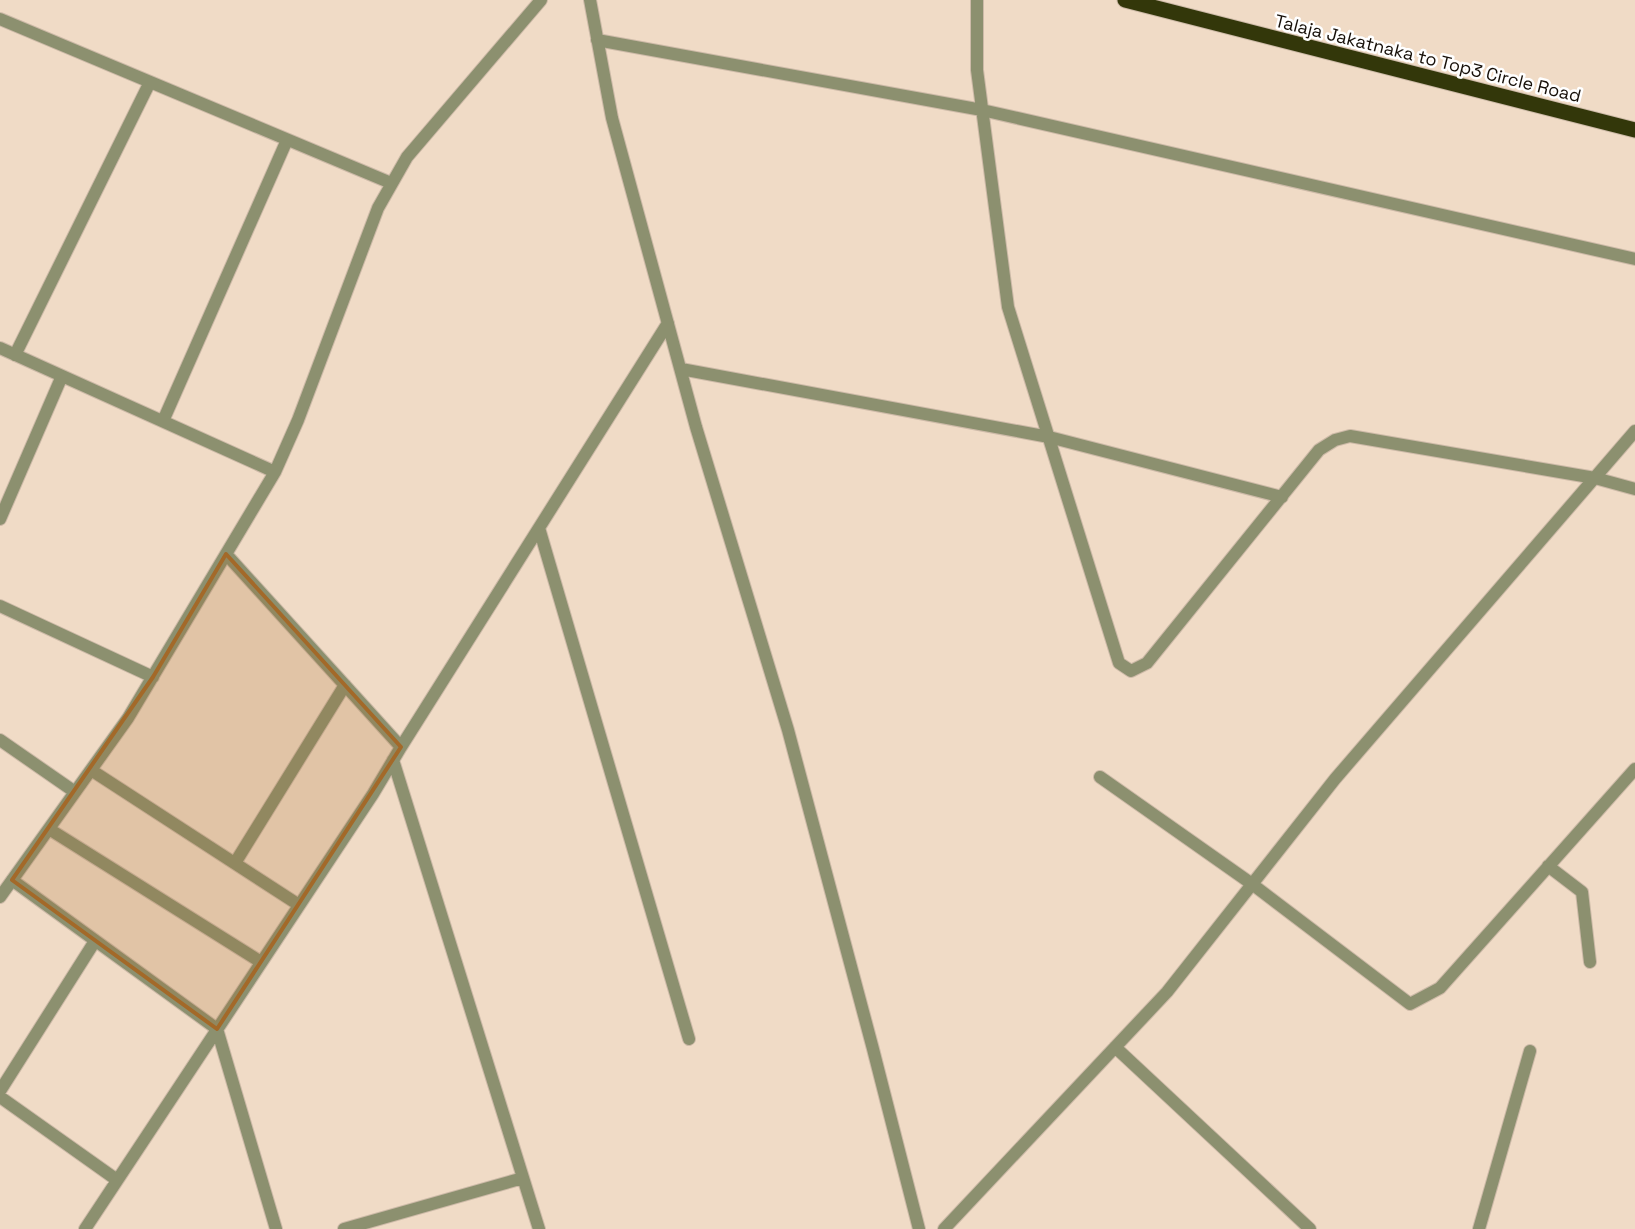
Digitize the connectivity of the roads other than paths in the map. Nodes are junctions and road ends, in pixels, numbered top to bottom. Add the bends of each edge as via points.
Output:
1 (541, 0) edge
2 (590, 0) edge
3 (977, 0) edge
4 (1124, 0) edge
5 (0, 19) edge
6 (597, 40) junction
7 (150, 82) junction
8 (982, 110) junction
9 (1635, 130) edge
10 (287, 140) junction
11 (391, 183) junction
12 (1635, 259) edge
13 (668, 323) junction
14 (0, 348) edge
15 (15, 355) junction
16 (681, 369) junction
17 (62, 376) junction
18 (163, 422) junction
19 (1635, 431) edge
20 (1049, 437) junction
21 (275, 472) junction
22 (1595, 478) junction
23 (1635, 489) edge
24 (1282, 497) junction
25 (0, 519) edge
26 (539, 528) junction
27 (226, 554) junction
28 (0, 606) edge
29 (153, 677) junction
30 (345, 685) junction
31 (0, 740) edge
32 (401, 747) junction
33 (393, 760) junction
34 (1635, 769) edge
35 (91, 770) junction
36 (1100, 777) dead end
37 (75, 792) junction
38 (49, 829) junction
39 (235, 863) junction
40 (1548, 866) junction
41 (12, 880) junction
42 (1252, 884) junction
43 (0, 897) edge
44 (300, 905) junction
45 (95, 941) junction
46 (261, 962) junction
47 (1590, 962) dead end
48 (217, 1029) junction
49 (689, 1039) dead end
50 (1115, 1047) junction
51 (1530, 1051) dead end
52 (0, 1090) edge
53 (0, 1096) edge
54 (523, 1178) junction
55 (117, 1180) junction
56 (85, 1229) edge
57 (276, 1229) edge
58 (344, 1229) edge
59 (539, 1229) edge
60 (919, 1229) edge
61 (944, 1229) edge
62 (1310, 1229) edge
63 (1479, 1229) edge

1 - 11 street via 407,157
2 - 6 street
3 - 8 street via 977,70
4 - 9 highway, Talaja Jakatnaka to Top3 Circle Road
5 - 7 street
6 - 8 street
6 - 13 street via 612,118
7 - 10 street
7 - 15 street
8 - 12 street
8 - 20 street via 1008,307
10 - 11 street
10 - 18 street
11 - 21 street via 378,208 298,420
13 - 16 street
13 - 26 street
14 - 15 street
15 - 17 street
16 - 20 street
16 - 60 street via 788,730
17 - 18 street
17 - 25 street
18 - 21 street
19 - 22 street
20 - 24 street
20 - 24 street via 1119,663 1131,671 1147,663
21 - 27 street
22 - 23 street
22 - 24 street via 1350,436 1335,440 1319,450
22 - 42 street via 1335,779
26 - 32 street
26 - 49 street
27 - 29 street
27 - 30 street
28 - 29 street
29 - 35 street
30 - 32 street
30 - 39 street
31 - 37 street
32 - 33 street
33 - 44 street
33 - 54 street
34 - 40 street
35 - 37 street
35 - 39 street
36 - 42 street
37 - 38 street
38 - 41 street
38 - 46 street
39 - 44 street
40 - 42 street via 1440,988 1410,1004
40 - 47 street via 1582,892
41 - 43 street
41 - 45 street
42 - 50 street via 1167,992
44 - 46 street
45 - 48 street
45 - 52 street
46 - 48 street
48 - 55 street
48 - 57 street
50 - 61 street
50 - 62 street
51 - 63 street
53 - 55 street
54 - 58 street
54 - 59 street
55 - 56 street

